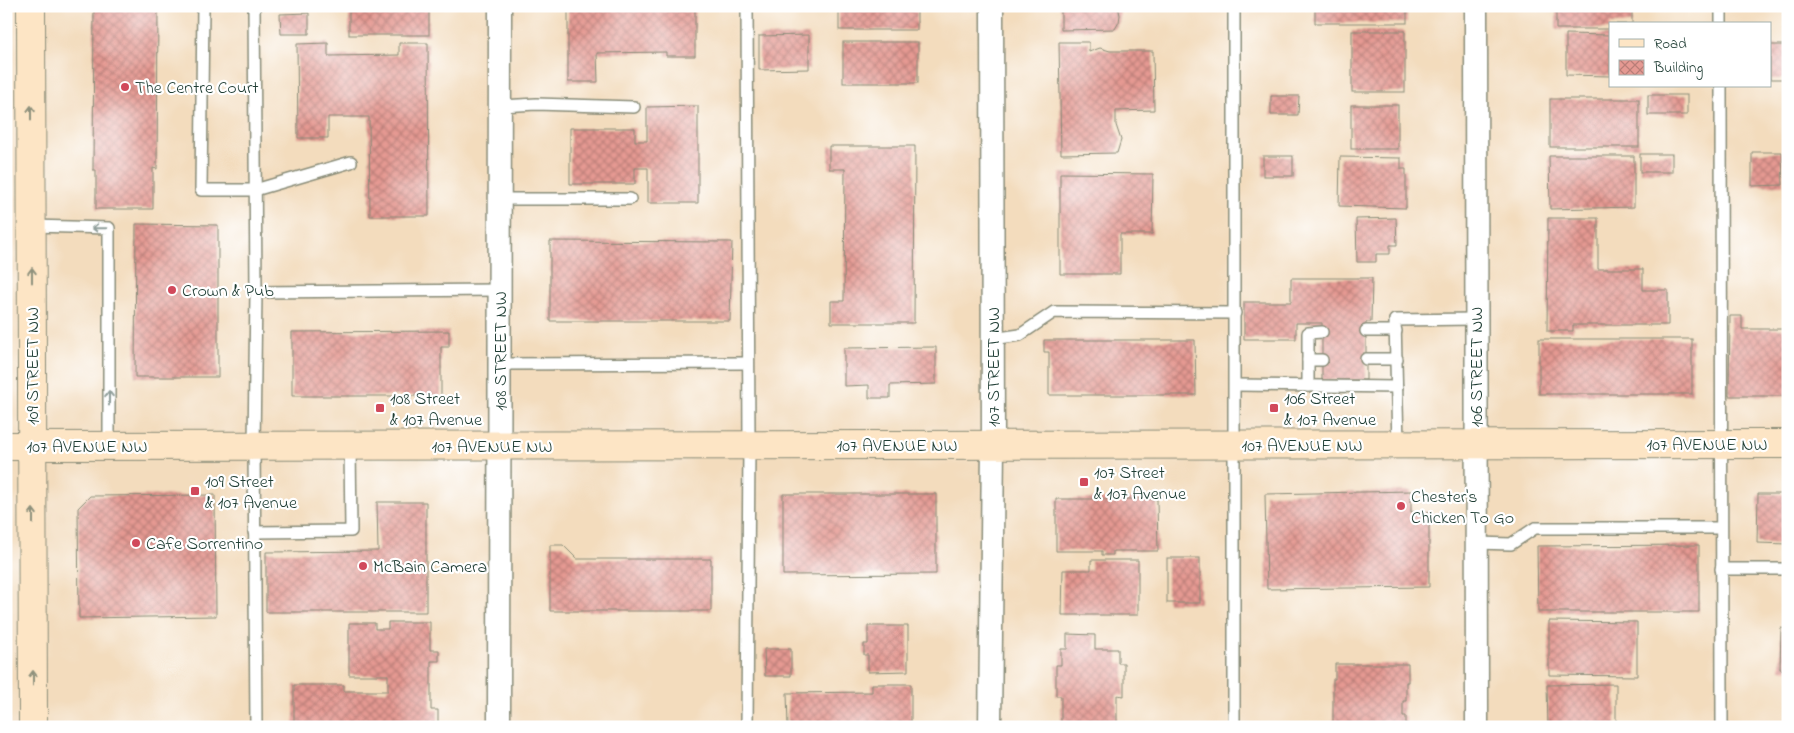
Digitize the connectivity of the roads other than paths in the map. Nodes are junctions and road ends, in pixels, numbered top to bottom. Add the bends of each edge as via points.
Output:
1 (31, 6) edge
2 (203, 6) edge
3 (254, 6) edge
4 (500, 6) edge
5 (747, 6) edge
6 (992, 6) edge
7 (1234, 6) edge
8 (1476, 6) edge
9 (1721, 6) edge
10 (1721, 22) edge
11 (1721, 88) edge
12 (500, 106) junction
13 (634, 107) dead end
14 (351, 162) dead end
15 (255, 190) junction
16 (500, 199) junction
17 (630, 199) dead end
18 (31, 226) junction
19 (500, 290) junction
20 (256, 292) junction
21 (1234, 313) junction
22 (1476, 319) junction
23 (1396, 331) junction
24 (1322, 332) dead end
25 (1366, 332) dead end
26 (992, 340) junction
27 (1366, 359) dead end
28 (1396, 359) junction
29 (1308, 360) junction
30 (1322, 360) dead end
31 (748, 363) junction
32 (500, 364) junction
33 (1235, 385) junction
34 (1308, 386) junction
35 (1397, 387) junction
36 (1477, 444) junction
37 (1788, 444) edge
38 (1234, 445) junction
39 (1398, 445) junction
40 (1721, 445) junction
41 (20, 446) edge
42 (109, 446) junction
43 (254, 446) junction
44 (350, 446) junction
45 (500, 446) junction
46 (749, 446) junction
47 (993, 446) junction
48 (1721, 528) junction
49 (254, 532) junction
50 (1477, 543) junction
51 (1721, 569) junction
52 (1788, 569) edge
53 (33, 727) edge
54 (256, 727) edge
55 (499, 727) edge
56 (747, 727) edge
57 (990, 727) edge
58 (1234, 727) edge
59 (1477, 727) edge
60 (1722, 727) edge

18 -> 1 main road, 109 STREET NW
2 - 15 lane via 201,190
3 - 15 lane
4 - 12 street, 108 STREET NW
5 - 31 lane
6 - 26 street, 107 STREET NW
7 - 21 lane
8 - 22 street, 106 STREET NW
9 - 10 lane
11 - 40 lane
12 - 13 lane
12 - 16 street, 108 STREET NW
14 - 15 lane
15 - 20 lane
16 - 17 lane
16 - 19 street, 108 STREET NW
41 -> 18 main road, 109 STREET NW
42 -> 18 lane via 109,228
19 - 20 lane
19 - 32 street, 108 STREET NW
20 - 43 lane
21 - 26 lane via 1054,312 1020,335
21 - 33 lane
22 - 23 lane via 1395,320
22 - 36 street, 106 STREET NW
23 - 25 lane
23 - 28 lane
24 - 29 lane via 1308,333
26 - 47 street, 107 STREET NW
27 - 28 lane
28 - 35 lane
29 - 30 lane
29 - 34 lane
31 - 32 lane
31 - 46 lane
32 - 45 street, 108 STREET NW
33 - 34 lane
33 - 38 lane
34 - 35 lane
35 - 39 lane
36 - 39 main road, 107 AVENUE NW
36 - 40 main road, 107 AVENUE NW
36 - 50 street, 106 STREET NW
37 - 40 main road, 107 AVENUE NW
38 - 39 main road, 107 AVENUE NW
38 - 47 main road, 107 AVENUE NW
38 - 58 lane
40 - 48 lane
41 - 42 main road, 107 AVENUE NW
53 -> 41 main road, 109 STREET NW
42 - 43 main road, 107 AVENUE NW
43 - 44 main road, 107 AVENUE NW
43 - 49 lane
44 - 45 main road, 107 AVENUE NW
44 - 49 lane via 351,530
45 - 46 main road, 107 AVENUE NW
45 - 55 street, 108 STREET NW
46 - 47 main road, 107 AVENUE NW
46 - 56 lane
47 - 57 street, 107 STREET NW
48 - 50 lane via 1535,528 1511,544
48 - 51 lane
49 - 54 lane
50 - 59 street, 106 STREET NW
51 - 52 lane
51 - 60 lane

